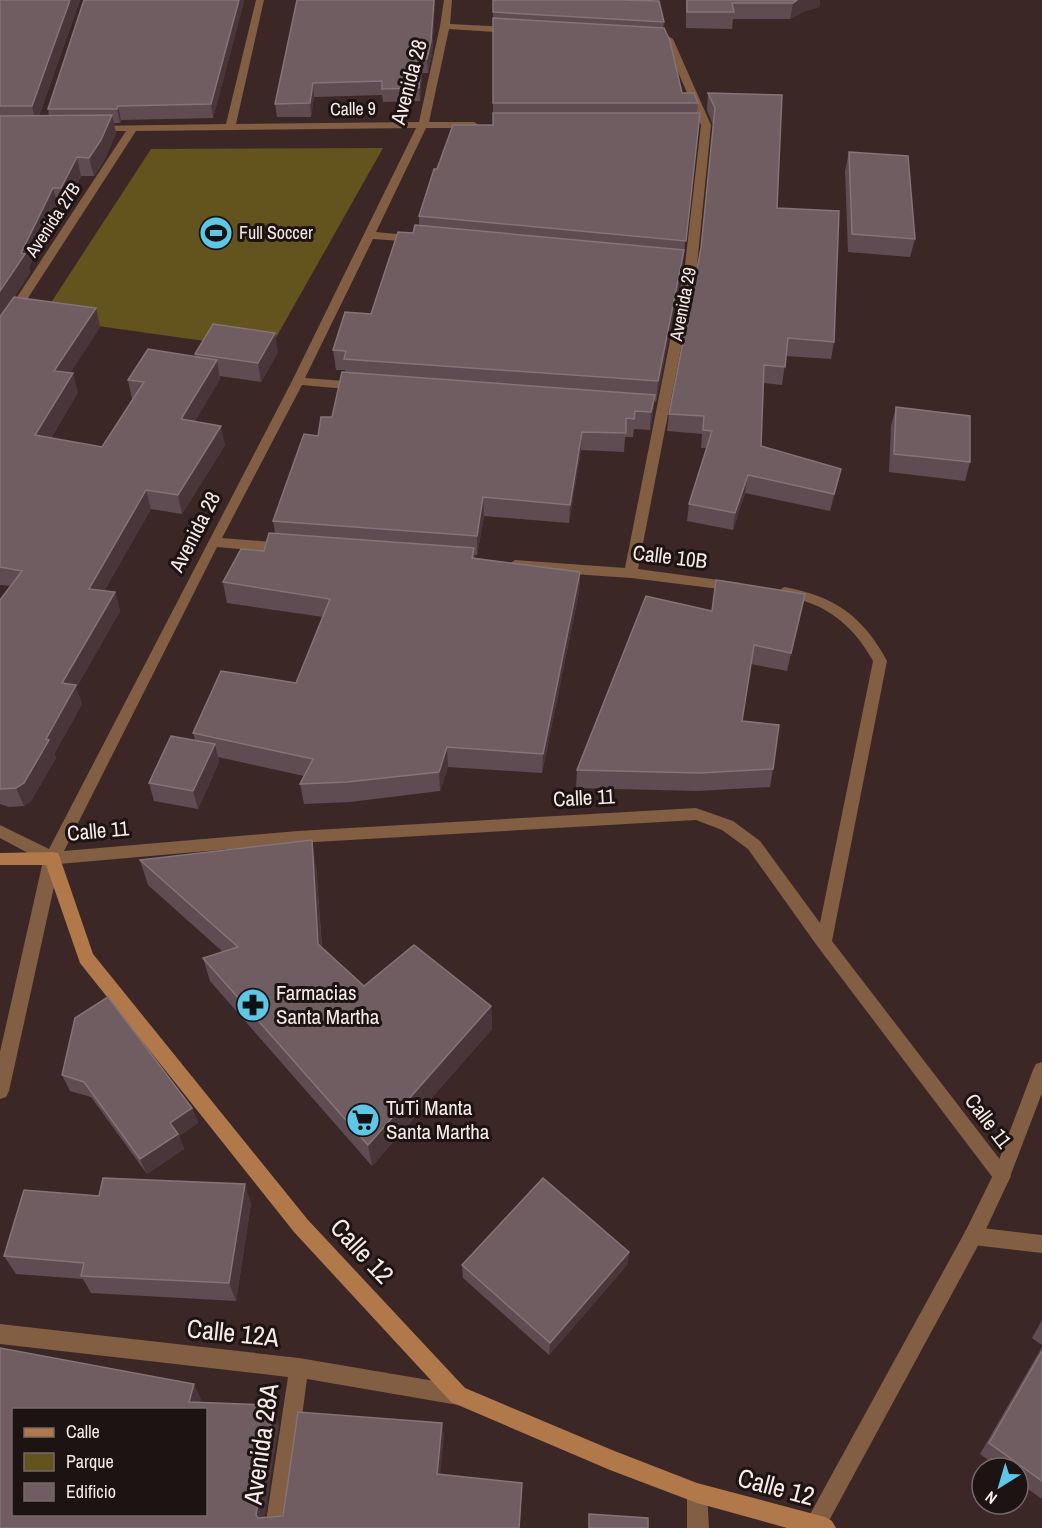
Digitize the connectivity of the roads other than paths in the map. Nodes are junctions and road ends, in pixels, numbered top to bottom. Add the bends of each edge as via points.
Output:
1 (260, 0) edge
2 (448, 0) edge
3 (445, 26) junction
4 (527, 31) edge
5 (645, 38) edge
6 (423, 125) junction
7 (482, 125) edge
8 (231, 126) junction
9 (133, 127) junction
10 (87, 128) edge
11 (369, 235) junction
12 (429, 240) edge
13 (0, 332) edge
14 (298, 381) junction
15 (369, 387) edge
16 (213, 542) junction
17 (296, 549) edge
18 (499, 564) edge
19 (631, 573) junction
20 (745, 587) edge
21 (768, 590) edge
22 (0, 831) edge
23 (52, 858) junction
24 (0, 859) edge
25 (824, 942) junction
26 (1042, 1070) edge
27 (0, 1091) edge
28 (1002, 1176) junction
29 (973, 1236) junction
30 (1042, 1244) edge
31 (0, 1334) edge
32 (299, 1368) junction
33 (458, 1395) junction
34 (697, 1493) junction
35 (820, 1527) edge
36 (276, 1528) edge
37 (698, 1528) edge

1 - 8 street
2 - 3 street, Avenida 28
3 - 4 street
3 - 6 street, Avenida 28
5 - 19 street, Avenida 29 via 668,39 700,125 685,264
6 - 7 street, Calle 9
6 - 8 street, Calle 9
6 - 11 street, Avenida 28
8 - 9 street, Calle 9
9 - 10 street, Calle 9
9 - 13 street, Avenida 27B
11 - 12 street
11 - 14 street, Avenida 28
14 - 15 street
14 - 16 street, Avenida 28
16 - 17 street
16 - 23 street, Avenida 28
18 - 19 street, Calle 10B
19 - 20 street, Calle 10B
21 - 25 street via 802,594 830,605 871,641 880,662
22 - 23 street, Calle 11
23 - 24 main road
23 - 25 street, Calle 11 via 298,837 696,814 743,834
23 - 27 street, Avenida 28
23 - 33 main road, Calle 12 via 86,958 301,1226
25 - 28 street, Calle 11
26 - 28 street
28 - 29 street
29 - 30 street
29 - 35 street
31 - 32 street, Calle 12A
32 - 33 street, Calle 12A
32 - 36 street, Avenida 28A
33 - 34 main road, Calle 12
34 - 35 main road, Calle 12
34 - 37 street

